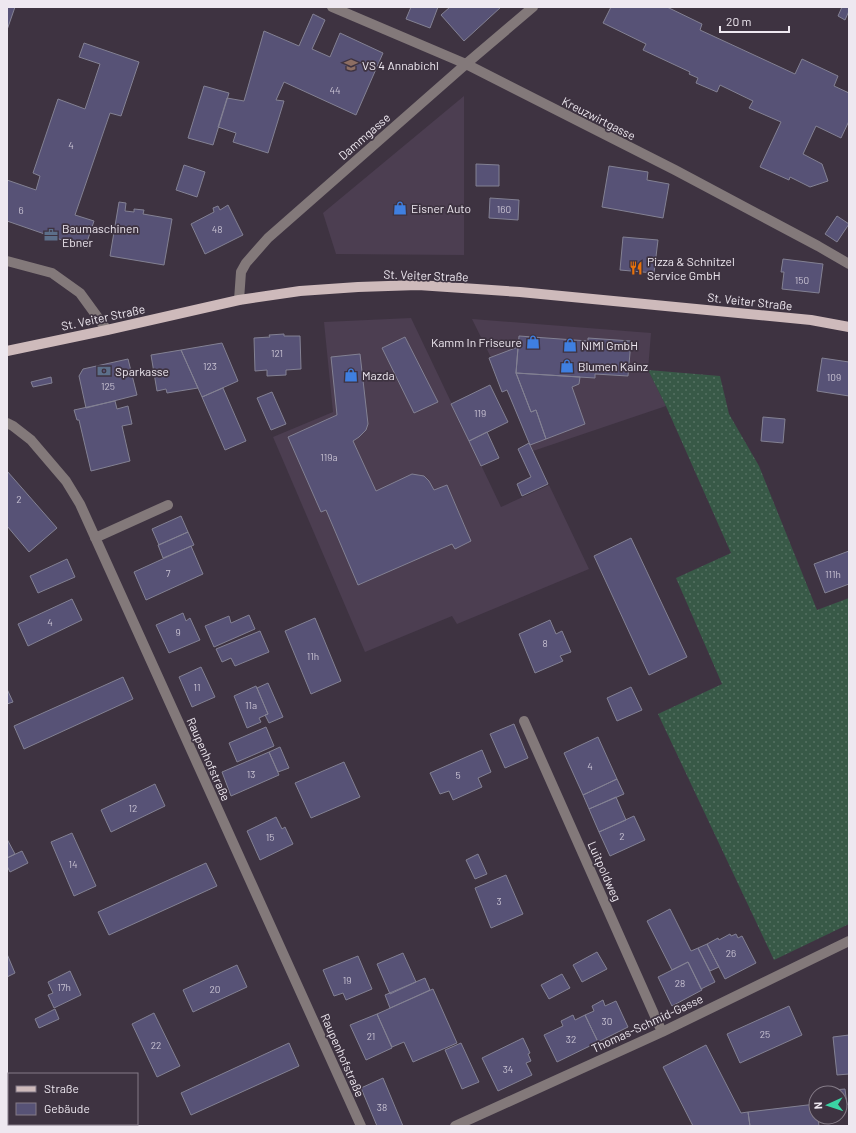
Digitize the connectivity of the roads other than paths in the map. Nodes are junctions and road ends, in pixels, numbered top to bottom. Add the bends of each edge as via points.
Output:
1 (332, 7) edge
2 (533, 7) edge
3 (466, 64) junction
4 (7, 261) edge
5 (849, 264) edge
6 (239, 300) junction
7 (849, 327) edge
8 (107, 330) junction
9 (7, 351) edge
10 (7, 423) edge
11 (168, 505) dead end
12 (95, 538) junction
13 (524, 721) dead end
14 (849, 941) edge
15 (662, 1032) junction
16 (360, 1126) edge
17 (455, 1126) edge

1 - 3 street, Kreuzwirtgasse
2 - 3 street, Dammgasse
3 - 5 street, Kreuzwirtgasse via 675,170
3 - 6 street, Dammgasse via 268,238 241,272
4 - 8 street via 52,273 80,292
6 - 7 main road, St. Veiter Straße via 358,286 418,286 536,293 811,320
6 - 8 main road, St. Veiter Straße
8 - 9 main road, St. Veiter Straße
10 - 12 street, Raupenhofstraße via 31,440 66,481 80,504
11 - 12 street
12 - 16 street, Raupenhofstraße
13 - 15 street, Luitpoldweg
14 - 15 street, Thomas-Schmid-Gasse
15 - 17 street, Thomas-Schmid-Gasse

